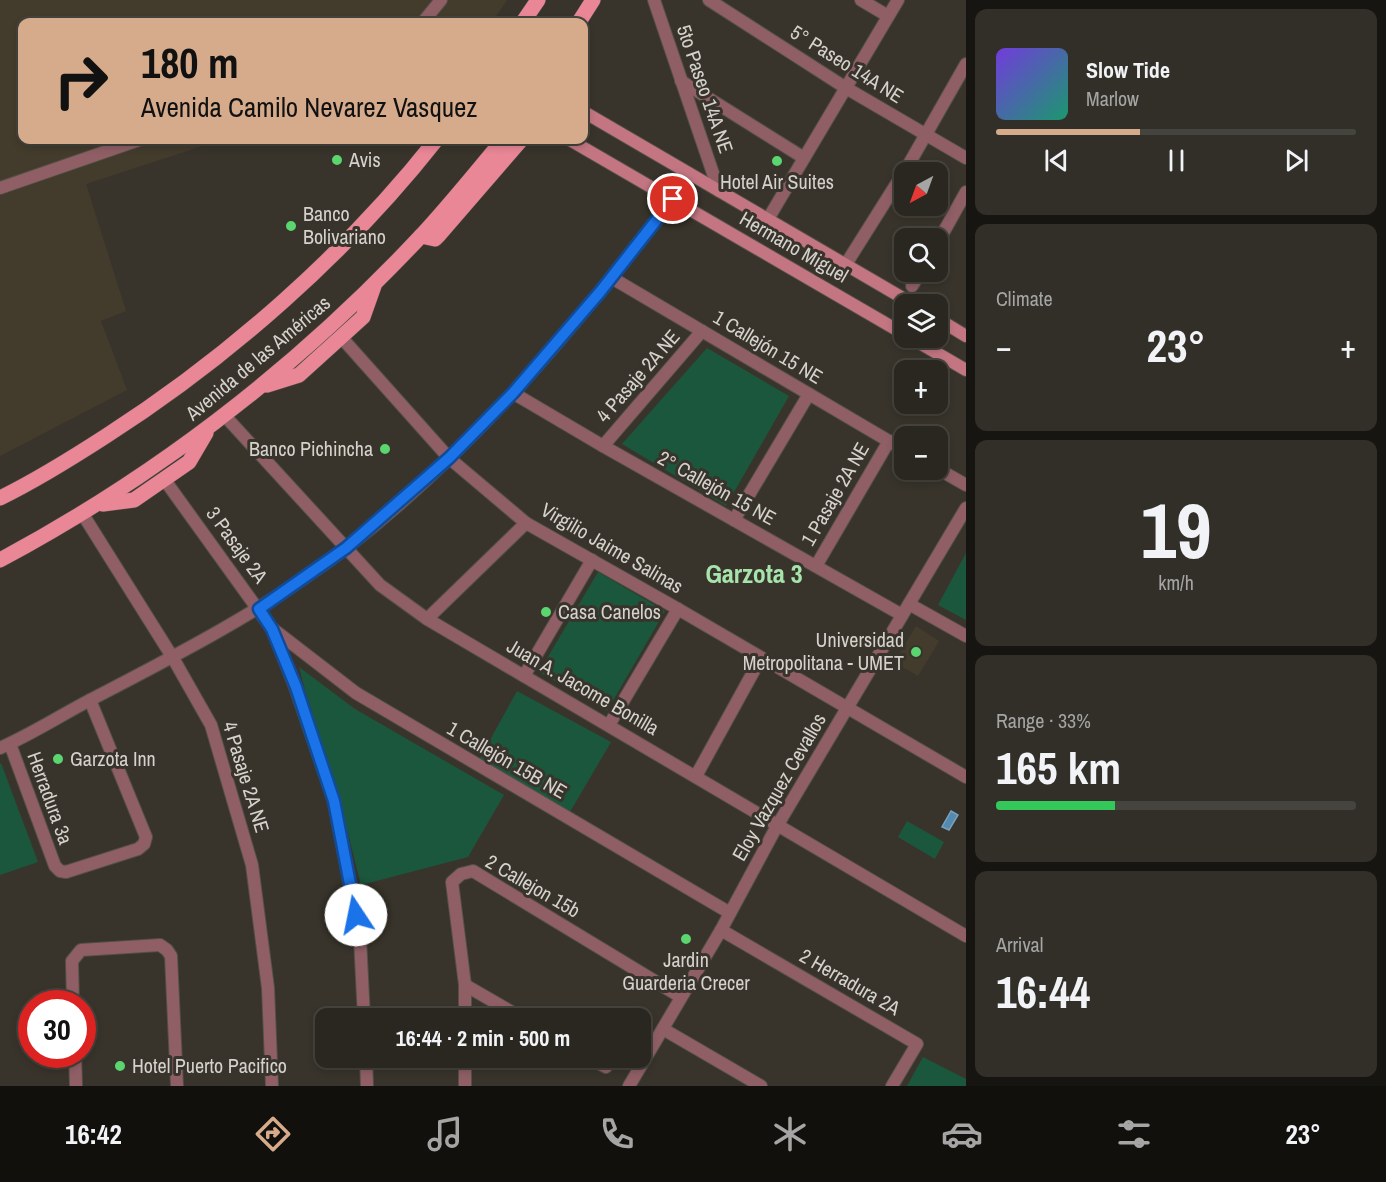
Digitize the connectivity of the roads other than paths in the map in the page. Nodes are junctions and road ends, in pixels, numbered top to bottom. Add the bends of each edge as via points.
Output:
1 (441, 0) edge
2 (538, 0) edge
3 (593, 0) edge
4 (654, 0) edge
5 (709, 0) edge
6 (861, 0) edge
7 (898, 0) edge
8 (888, 16) junction
9 (426, 18) edge
10 (526, 18) edge
11 (582, 18) edge
12 (966, 64) edge
13 (681, 81) junction
14 (846, 88) junction
15 (588, 114) edge
16 (926, 135) junction
17 (127, 144) edge
18 (433, 144) edge
19 (500, 144) edge
20 (518, 144) edge
21 (577, 144) edge
22 (804, 158) junction
23 (966, 158) edge
24 (0, 188) edge
25 (719, 191) junction
26 (673, 199) junction
27 (964, 199) edge
28 (768, 219) junction
29 (946, 228) edge
30 (421, 236) junction
31 (846, 264) junction
32 (612, 278) junction
33 (915, 282) edge
34 (375, 283) junction
35 (912, 286) dead end
36 (896, 294) edge
37 (948, 325) edge
38 (894, 328) edge
39 (702, 331) junction
40 (966, 336) edge
41 (341, 338) junction
42 (928, 348) edge
43 (966, 370) edge
44 (261, 387) junction
45 (513, 393) junction
46 (809, 394) junction
47 (225, 416) junction
48 (210, 426) junction
49 (889, 441) junction
50 (894, 444) edge
51 (603, 446) junction
52 (449, 458) junction
53 (948, 475) edge
54 (164, 479) junction
55 (966, 485) edge
56 (0, 498) edge
57 (97, 505) junction
58 (966, 508) edge
59 (82, 513) junction
60 (734, 520) junction
61 (526, 523) junction
62 (346, 548) junction
63 (0, 560) edge
64 (592, 560) junction
65 (816, 566) junction
66 (259, 609) junction
67 (678, 609) junction
68 (906, 610) junction
69 (427, 619) junction
70 (272, 629) junction
71 (966, 636) edge
72 (173, 658) junction
73 (761, 658) junction
74 (524, 676) junction
75 (90, 700) junction
76 (847, 709) junction
77 (609, 725) junction
78 (5, 746) edge
79 (696, 776) junction
80 (966, 777) edge
81 (777, 826) junction
82 (730, 913) junction
83 (720, 930) junction
84 (966, 936) edge
85 (465, 985) junction
86 (73, 990) edge
87 (681, 997) junction
88 (364, 1008) edge
89 (465, 1008) edge
90 (505, 1008) edge
91 (663, 1029) junction
92 (75, 1068) edge
93 (366, 1068) edge
94 (465, 1068) edge
95 (76, 1086) edge
96 (177, 1086) edge
97 (272, 1086) edge
98 (367, 1086) edge
99 (465, 1086) edge
100 (628, 1086) edge
101 (761, 1086) edge
102 (892, 1086) edge

1 - 9 street
2 - 10 main road
3 - 11 main road
4 - 13 street, 5to Paseo 14A NE
5 - 14 street, 5° Paseo 14A NE
6 - 8 street
7 - 8 street
8 - 14 street
12 - 16 street
13 - 22 street
13 - 25 street, 5to Paseo 14A NE
14 - 16 street, 5° Paseo 14A NE
14 - 22 street
15 - 25 street, Hermano Miguel
16 - 23 street, 5° Paseo 14A NE
16 - 31 street
17 - 24 street
18 - 56 main road, Avenida de las Américas via 354,232 222,352 125,424
19 - 30 main road, Avenida de las Américas
20 - 30 main road via 438,236
21 - 26 street, Hermano Miguel
22 - 28 street
25 - 28 street, Hermano Miguel
26 - 32 street
26 - 38 street, Hermano Miguel
27 - 29 street
28 - 31 street, Hermano Miguel
30 - 34 main road, Avenida de las Américas
31 - 36 street, Hermano Miguel
32 - 39 street, 1 Callejón 15 NE
32 - 45 street
33 - 35 street
34 - 41 main road via 363,317
34 - 44 main road, Avenida de las Américas
37 - 40 street
39 - 46 street, 1 Callejón 15 NE
39 - 51 street, 4 Pasaje 2A NE
41 - 44 main road via 299,375
41 - 52 street, Virgilio Jaime Salinas
42 - 43 street
44 - 47 main road, Avenida de las Américas
45 - 51 street, 2° Callejón 15 NE
45 - 52 street
46 - 49 street, 1 Callejón 15 NE
46 - 60 street
47 - 48 main road, Avenida de las Américas
47 - 62 street, Juan A. Jacome Bonilla
48 - 54 main road via 189,462
48 - 57 main road, Avenida de las Américas
49 - 50 street, 1 Callejón 15 NE
49 - 65 street, 1 Pasaje 2A NE
51 - 60 street, 2° Callejón 15 NE
52 - 61 street, Virgilio Jaime Salinas
52 - 62 street
53 - 55 street
54 - 57 main road via 134,500
54 - 66 street, 3 Pasaje 2A
57 - 59 main road, Avenida de las Américas
58 - 68 street, Eloy Vazquez Cevallos
59 - 63 main road, Avenida de las Américas
59 - 72 street, 4 Pasaje 2A NE
60 - 65 street, 2° Callejón 15 NE
61 - 64 street, Virgilio Jaime Salinas
61 - 69 street
62 - 66 street
62 - 69 street, Juan A. Jacome Bonilla via 380,585
64 - 67 street, Virgilio Jaime Salinas
64 - 74 street
65 - 68 street, 2° Callejón 15 NE
66 - 70 street, 3 Pasaje 2A
66 - 72 street
67 - 73 street, Virgilio Jaime Salinas
67 - 77 street
68 - 71 street, 2° Callejón 15 NE
68 - 76 street, Eloy Vazquez Cevallos
69 - 74 street, Juan A. Jacome Bonilla
70 - 82 street, 1 Callejón 15B NE via 356,693
70 - 88 street, 3 Pasaje 2A via 334,801 360,938
72 - 75 street
72 - 97 street, 4 Pasaje 2A NE via 211,725 252,865 268,988
73 - 76 street, Virgilio Jaime Salinas
73 - 79 street
74 - 77 street, Juan A. Jacome Bonilla
75 - 78 street
75 - 78 street, Herradura 3a via 146,837 138,849 60,871
76 - 80 street, Virgilio Jaime Salinas
76 - 81 street, Eloy Vazquez Cevallos
77 - 79 street, Juan A. Jacome Bonilla
79 - 81 street, Juan A. Jacome Bonilla
81 - 82 street, Eloy Vazquez Cevallos
81 - 84 street, Juan A. Jacome Bonilla
82 - 83 street, Eloy Vazquez Cevallos
83 - 87 street, Eloy Vazquez Cevallos
83 - 102 street, 2 Herradura 2A via 917,1044
85 - 87 street, 2 Callejon 15b via 452,882 473,871
85 - 89 street, 2 Callejon 15b
85 - 90 street
86 - 96 street via 72,961 81,950 160,945 167,950 171,956
87 - 91 street, Eloy Vazquez Cevallos
91 - 100 street, Eloy Vazquez Cevallos
91 - 101 street
92 - 95 street
93 - 98 street
94 - 99 street

